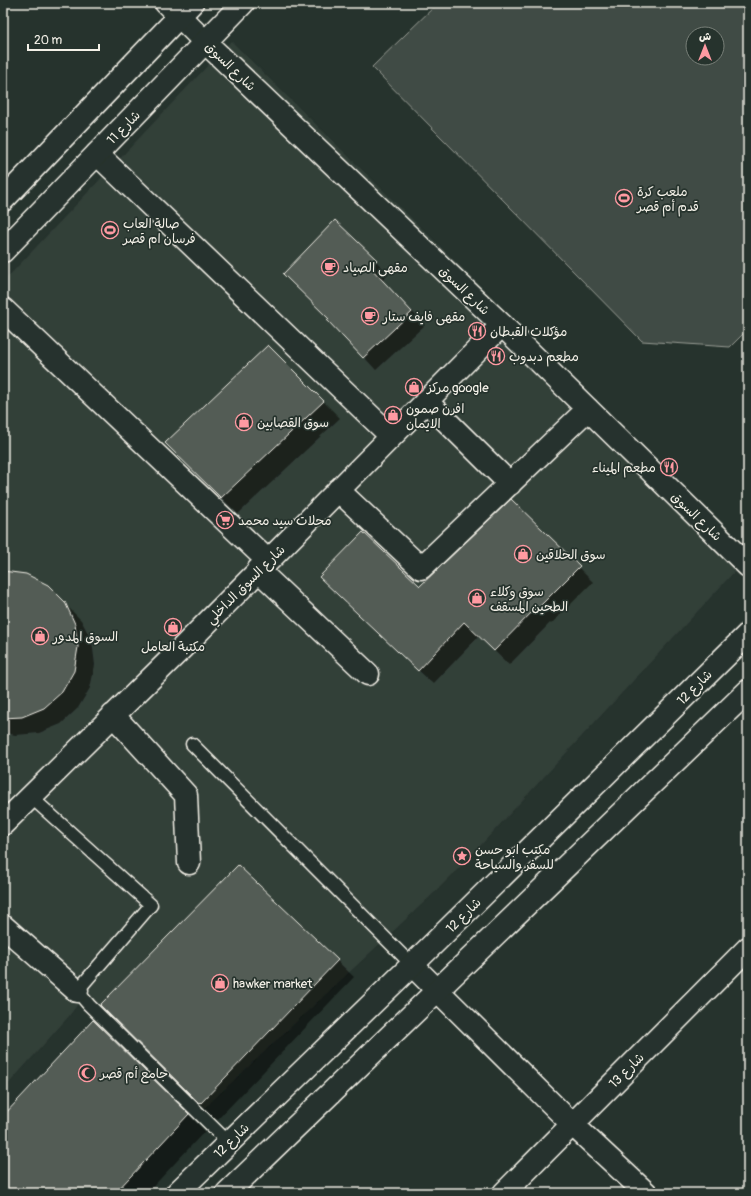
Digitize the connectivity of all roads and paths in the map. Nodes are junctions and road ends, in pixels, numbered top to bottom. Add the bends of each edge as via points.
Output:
1 (243, 3) edge
2 (179, 7) edge
3 (205, 42) junction
4 (97, 154) junction
5 (3, 200) edge
6 (3, 251) edge
7 (3, 309) edge
8 (502, 325) junction
9 (426, 401) junction
10 (588, 409) junction
11 (391, 436) junction
12 (510, 484) junction
13 (338, 490) junction
14 (263, 566) junction
15 (748, 566) edge
16 (748, 634) edge
17 (368, 674) dead end
18 (748, 691) edge
19 (113, 715) junction
20 (192, 744) dead end
21 (31, 797) junction
22 (3, 824) edge
23 (189, 864) dead end
24 (3, 926) edge
25 (748, 948) edge
26 (412, 965) junction
27 (77, 991) junction
28 (437, 991) junction
29 (572, 1124) junction
30 (229, 1143) junction
31 (177, 1193) edge
32 (227, 1193) edge
33 (504, 1193) edge
34 (646, 1193) edge

1 - 3 street, شارع 11
2 - 3 street, شارع السوق
2 - 5 street
3 - 4 street, شارع 11
3 - 8 street, شارع السوق
4 - 6 street, شارع 11
4 - 11 street
7 - 14 street
8 - 9 street, شارع السوق الداخلي
8 - 10 street, شارع السوق
9 - 11 street, شارع السوق الداخلي
9 - 12 street
10 - 12 street
10 - 15 street, شارع السوق
11 - 13 street, شارع السوق الداخلي
12 - 13 street via 421,568
13 - 14 street, شارع السوق الداخلي
14 - 17 street
14 - 19 street, شارع السوق الداخلي
16 - 26 street, شارع 12
18 - 28 street
19 - 21 street, شارع السوق الداخلي
19 - 23 street via 186,795
20 - 26 lane
21 - 22 street, شارع السوق الداخلي
21 - 27 lane via 151,905
24 - 27 street
25 - 29 street, شارع 13
26 - 28 street
26 - 30 street, شارع 12
27 - 30 lane
28 - 29 street
28 - 32 street
29 - 33 street, شارع 13
29 - 34 street
30 - 31 street, شارع 12

